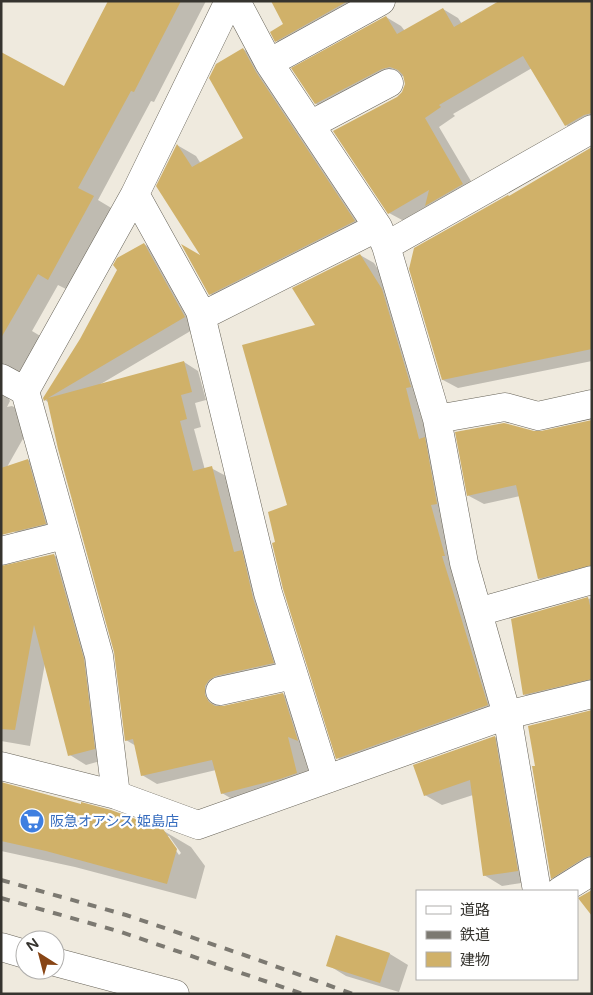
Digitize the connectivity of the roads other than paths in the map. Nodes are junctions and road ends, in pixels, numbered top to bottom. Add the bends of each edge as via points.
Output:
1 (229, 1) edge
2 (236, 1) edge
3 (381, 1) edge
4 (269, 63) junction
5 (389, 83) dead end
6 (310, 125) junction
7 (592, 129) edge
8 (135, 194) junction
9 (382, 237) junction
10 (202, 316) junction
11 (13, 385) edge
12 (592, 404) edge
13 (437, 419) junction
14 (64, 535) junction
15 (1, 551) edge
16 (592, 580) edge
17 (478, 612) junction
18 (294, 675) junction
19 (220, 692) dead end
20 (592, 694) edge
21 (507, 715) junction
22 (1, 766) edge
23 (326, 778) junction
24 (116, 795) junction
25 (592, 871) edge
26 (537, 890) edge
27 (562, 890) edge
28 (1, 947) edge
29 (15, 951) edge
30 (65, 965) edge
31 (175, 994) edge

1 - 8 street
2 - 4 street
3 - 4 street
4 - 6 street
5 - 6 street
6 - 9 street
7 - 9 street
8 - 10 street
8 - 11 street
9 - 10 street
9 - 13 street
10 - 18 street via 268,593
11 - 14 street
12 - 13 street via 538,416 505,407
13 - 17 street via 464,562
14 - 15 street
14 - 24 street via 99,656
16 - 17 street
17 - 21 street
18 - 19 street
18 - 23 street
20 - 21 street
21 - 23 street
21 - 26 street
22 - 24 street
23 - 24 street via 198,825
25 - 27 street
28 - 29 street
30 - 31 street

